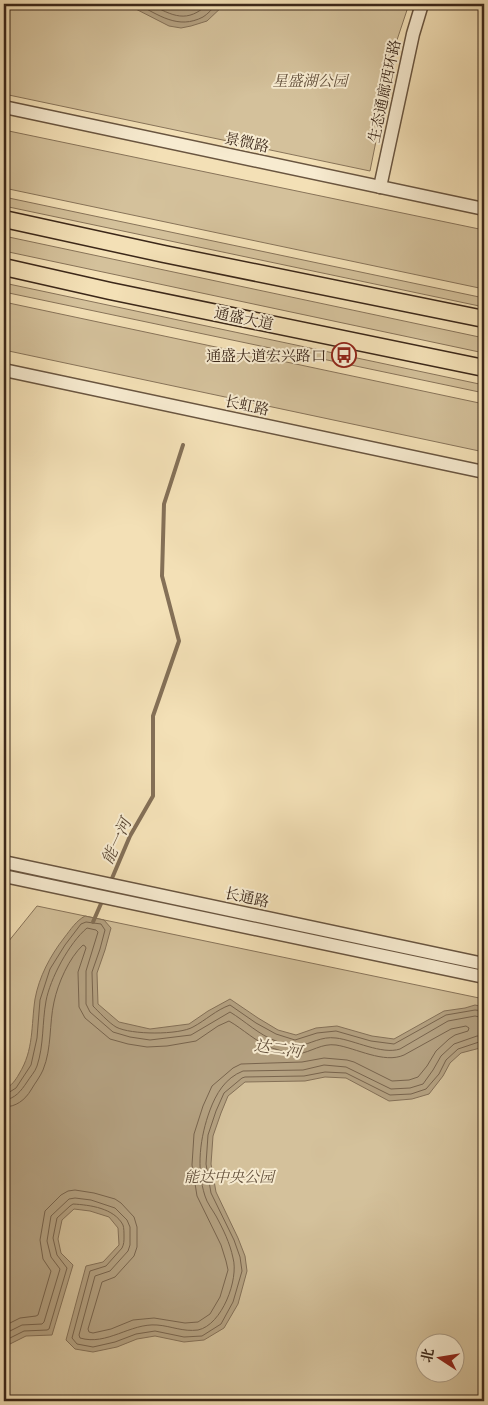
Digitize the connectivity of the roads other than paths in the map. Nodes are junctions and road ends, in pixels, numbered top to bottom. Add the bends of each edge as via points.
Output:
1 (422, 4) edge
2 (4, 107) edge
3 (380, 187) junction
4 (484, 209) edge
5 (4, 219) edge
6 (4, 267) edge
7 (484, 320) edge
8 (484, 368) edge
9 (4, 370) edge
10 (484, 472) edge
11 (4, 862) edge
12 (4, 876) edge
13 (484, 964) edge
14 (484, 977) edge

1 - 3 street, 生态通廊西环路
2 - 3 street, 景微路
3 - 4 street, 景微路
5 - 7 main road
6 - 8 main road, 通盛大道
9 - 10 street, 长虹路
11 - 13 street, 长通路
12 - 14 street, 长通路

